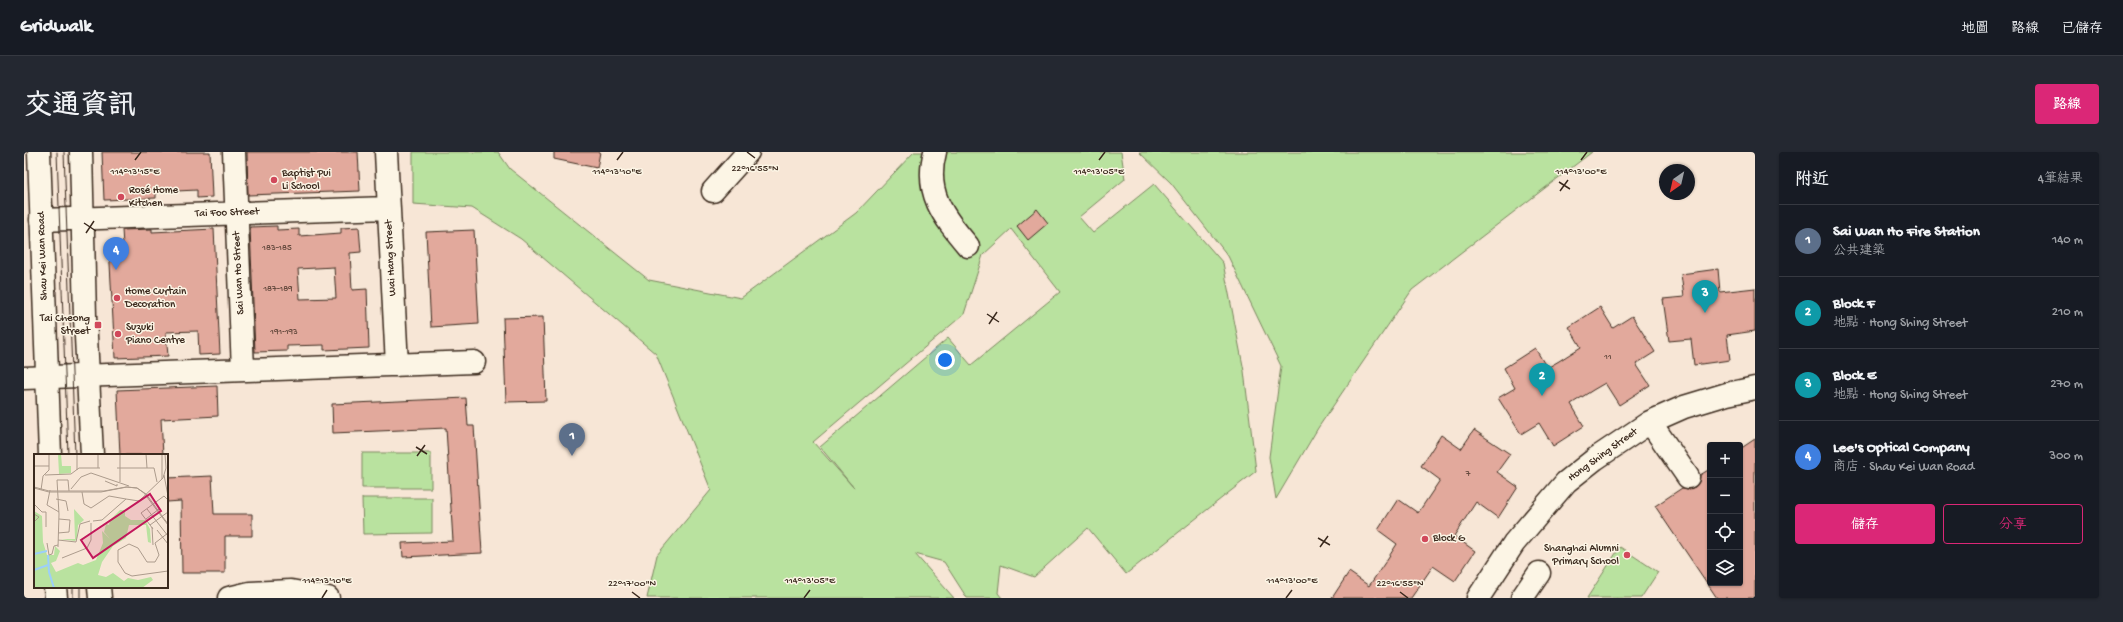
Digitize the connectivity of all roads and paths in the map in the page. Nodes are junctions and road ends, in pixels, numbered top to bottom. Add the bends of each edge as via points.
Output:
1 (39, 152) edge
2 (81, 152) edge
3 (234, 152) edge
4 (386, 152) edge
5 (748, 152) edge
6 (935, 152) edge
7 (713, 191) dead end
8 (388, 208) junction
9 (236, 213) junction
10 (82, 219) junction
11 (42, 220) junction
12 (968, 246) dead end
13 (474, 362) dead end
14 (397, 365) junction
15 (243, 370) junction
16 (88, 376) junction
17 (24, 378) edge
18 (48, 378) junction
19 (1755, 388) edge
20 (1650, 422) junction
21 (50, 454) edge
22 (92, 454) edge
23 (1688, 477) dead end
24 (1538, 572) dead end
25 (55, 588) edge
26 (99, 588) edge
27 (56, 598) edge
28 (100, 598) edge
29 (229, 598) edge
30 (328, 598) edge
31 (1478, 598) edge
32 (1522, 598) edge

1 - 11 main road, Shau Kei Wan Road
2 - 10 main road
3 - 9 main road, Sai Wan Ho Street
4 - 8 main road, Wai Hang Street
5 - 7 main road
6 - 12 main road via 932,173 938,204 948,222
8 - 9 main road, Tai Foo Street
8 - 14 main road, Wai Hang Street
9 - 10 main road, Tai Foo Street
9 - 15 main road, Sai Wan Ho Street
10 - 11 main road, Tai Foo Street
10 - 16 main road
11 - 18 main road, Shau Kei Wan Road
13 - 14 main road
14 - 15 main road
15 - 16 main road
16 - 18 main road
16 - 22 main road
17 - 18 main road
18 - 21 main road, Shau Kei Wan Road
19 - 20 main road, Hong Shing Street via 1691,405
20 - 23 main road
20 - 31 main road, Hong Shing Street via 1566,482 1514,543
24 - 32 main road
25 - 27 main road
26 - 28 main road
29 - 30 main road via 250,593 291,591

